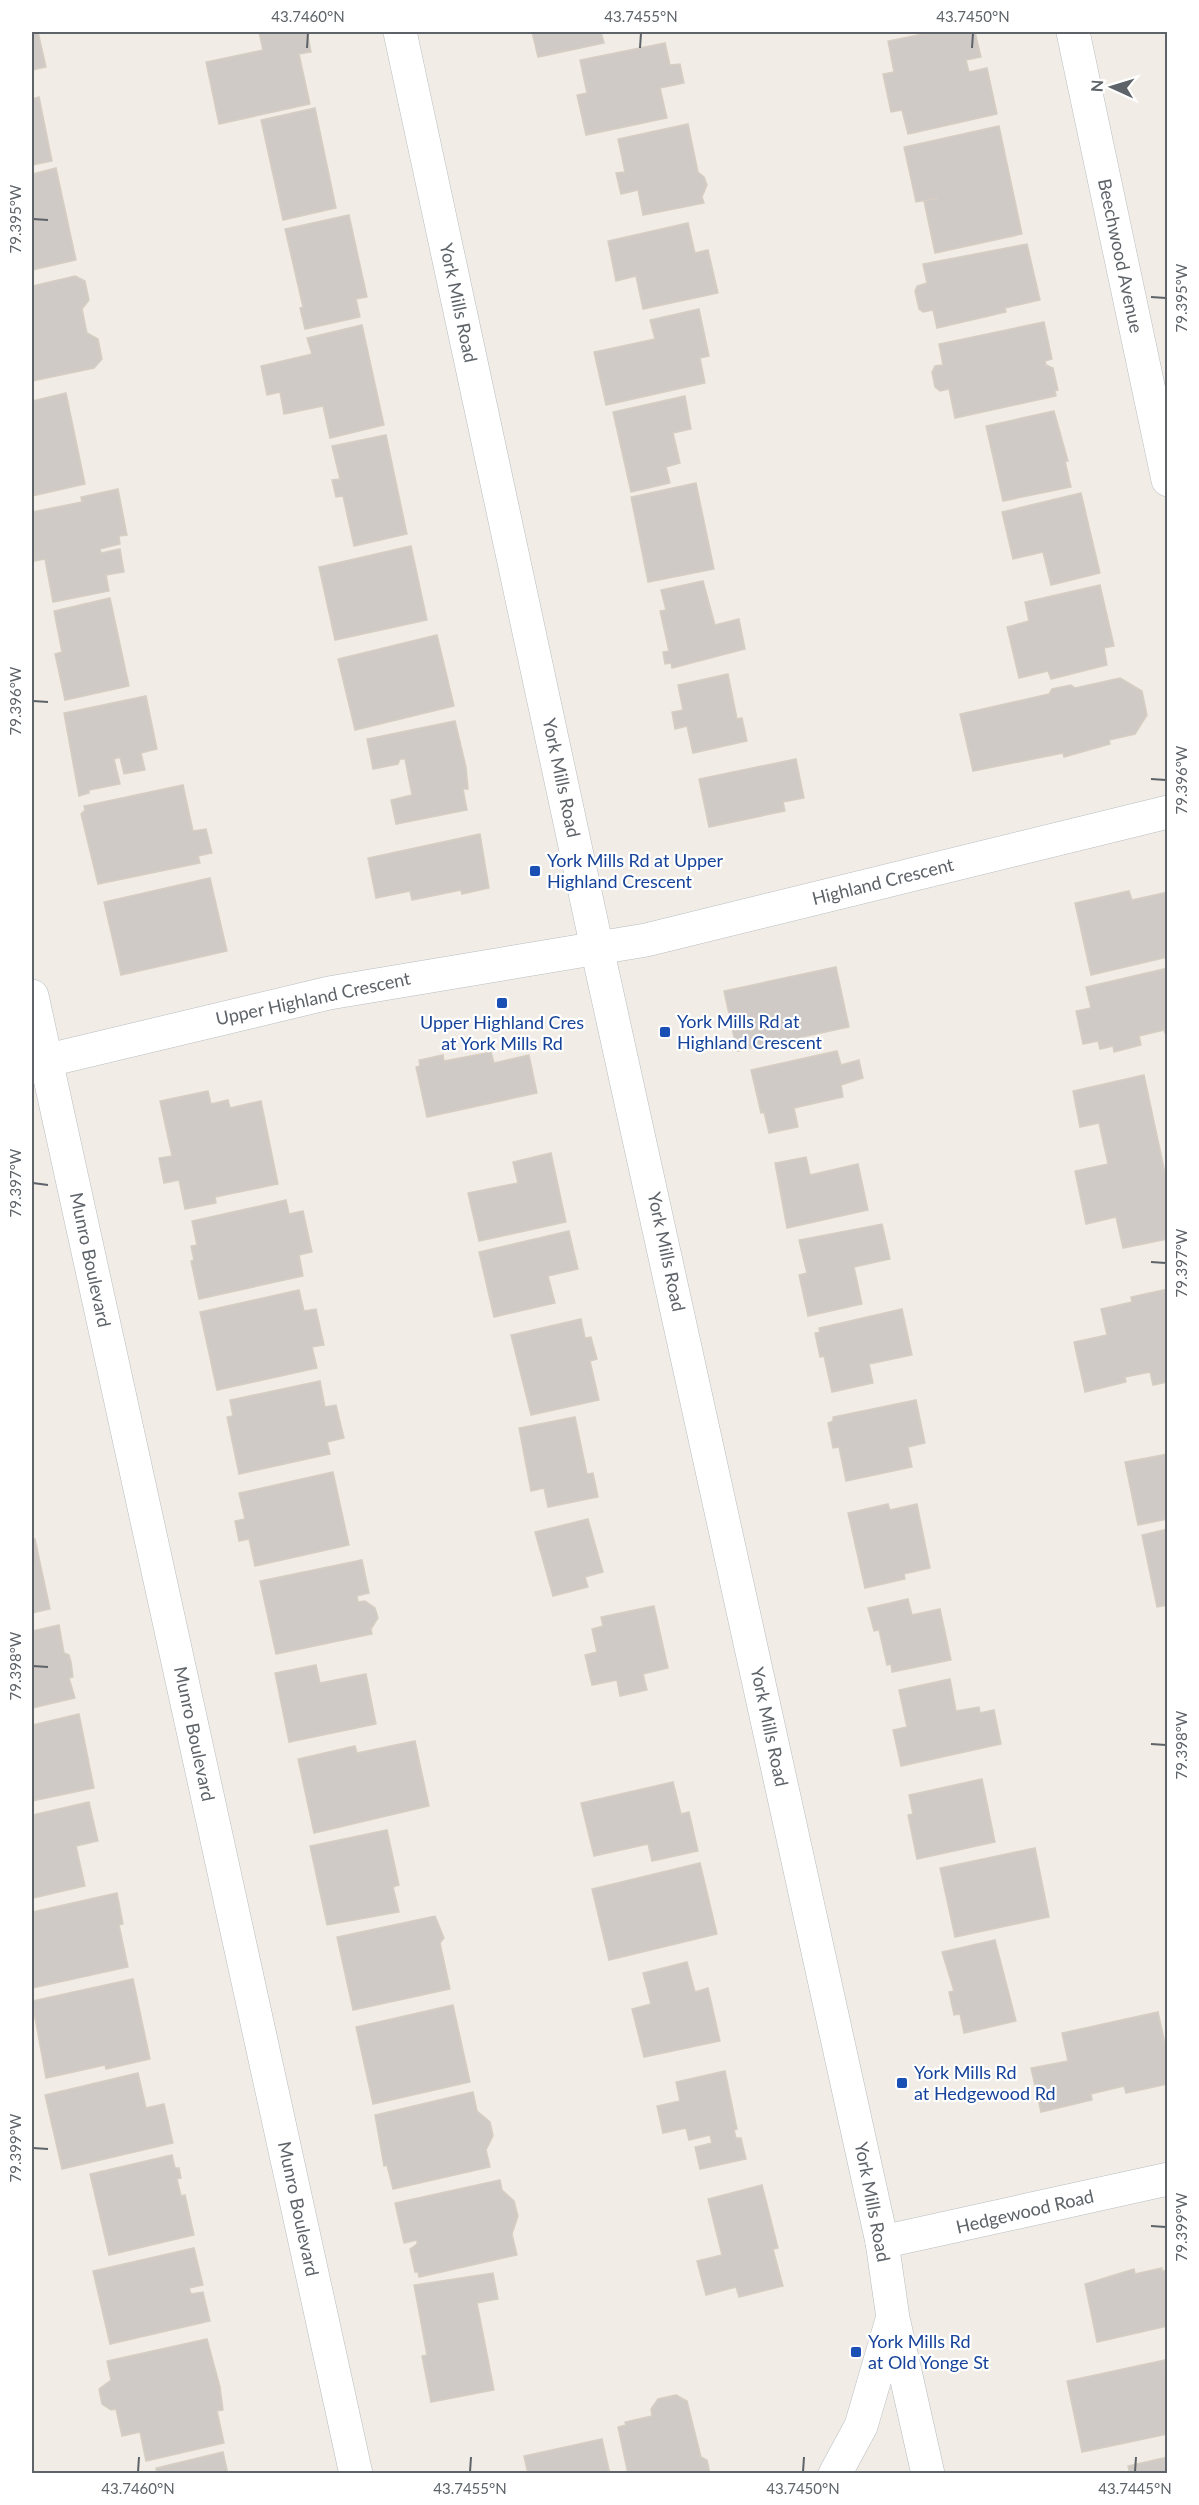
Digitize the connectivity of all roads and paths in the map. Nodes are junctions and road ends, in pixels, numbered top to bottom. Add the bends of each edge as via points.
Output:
1 (400, 32) edge
2 (1073, 32) edge
3 (1167, 480) edge
4 (1167, 812) edge
5 (597, 948) junction
6 (32, 996) edge
7 (39, 1062) edge
8 (1167, 2180) edge
9 (882, 2242) junction
10 (893, 2318) junction
11 (356, 2474) edge
12 (835, 2474) edge
13 (928, 2474) edge

1 - 5 street, York Mills Road
2 - 3 street, Beechwood Avenue
4 - 5 street, Highland Crescent via 646,940
5 - 7 street, Upper Highland Crescent via 329,993
5 - 9 street, York Mills Road
6 - 7 street, Munro Boulevard
7 - 11 street, Munro Boulevard
8 - 9 street, Hedgewood Road
9 - 10 street, York Mills Road
10 - 12 street via 861,2426
10 - 13 street, York Mills Road

